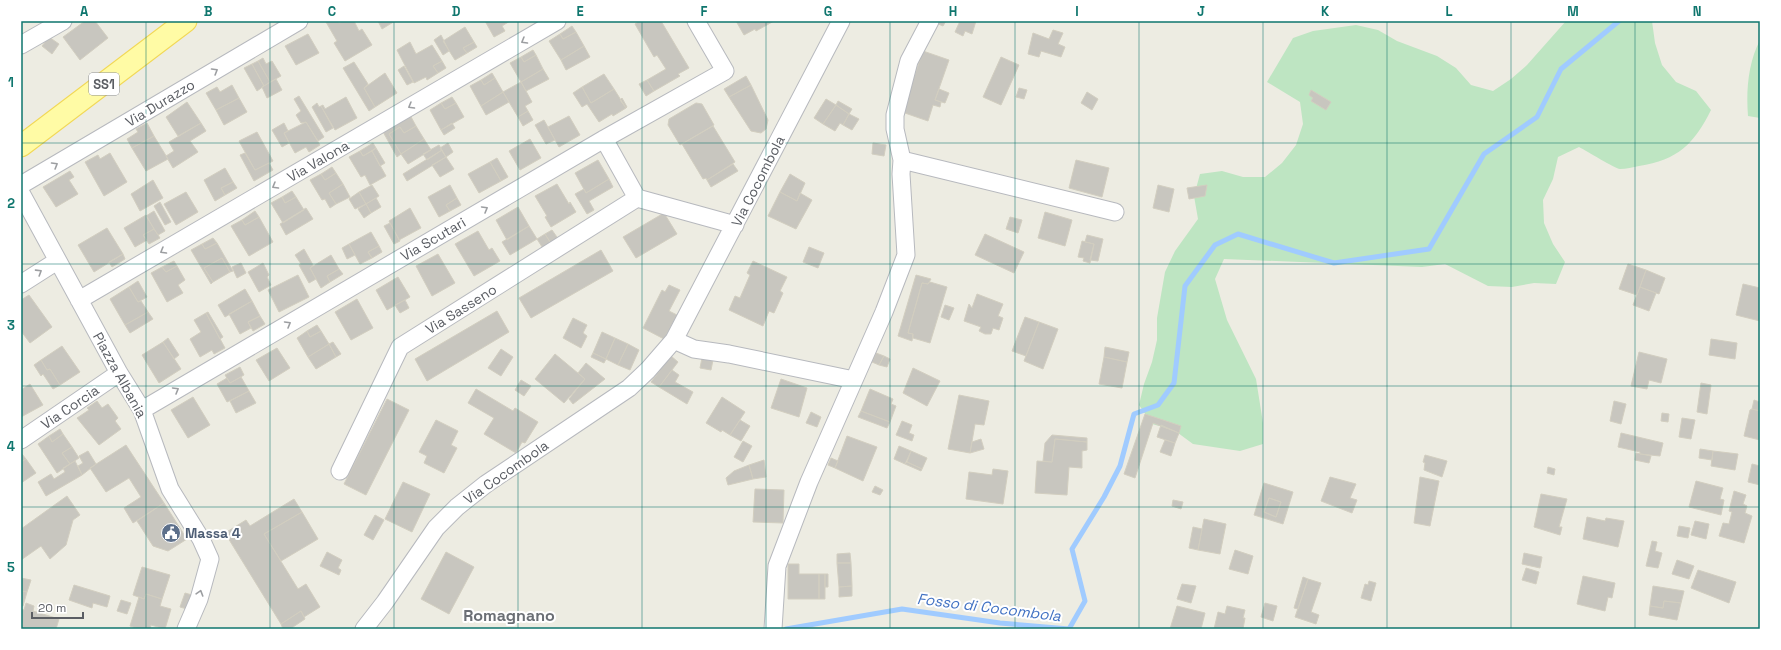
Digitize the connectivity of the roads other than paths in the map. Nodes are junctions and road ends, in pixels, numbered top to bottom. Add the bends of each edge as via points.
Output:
1 (63, 21) edge
2 (186, 21) edge
3 (299, 21) edge
4 (557, 21) edge
5 (696, 21) edge
6 (841, 21) edge
7 (930, 21) edge
8 (21, 45) edge
9 (604, 139) junction
10 (21, 146) edge
11 (902, 160) junction
12 (21, 185) edge
13 (21, 193) edge
14 (637, 198) junction
15 (1115, 212) dead end
16 (735, 225) junction
17 (57, 261) junction
18 (21, 284) edge
19 (79, 300) junction
20 (674, 340) junction
21 (119, 373) junction
22 (854, 380) junction
23 (142, 410) junction
24 (21, 440) edge
25 (340, 471) dead end
26 (774, 627) edge
27 (186, 629) edge
28 (364, 629) edge

1 - 8 street
2 - 10 main road, SS1
12 -> 3 street, Via Durazzo
4 -> 19 street, Via Valona
5 - 9 street, Via Scutari via 725,71
6 - 16 street, Via Cocombola
7 - 11 street via 909,61 895,115 895,129
9 - 14 street
23 -> 9 street, Via Scutari
11 - 15 street
11 - 22 street via 906,255
13 - 17 street, Piazza Albania
14 - 16 street
14 - 25 street, Via Sasseno via 400,347
16 - 20 street, Via Cocombola
18 -> 17 street
17 - 19 street, Piazza Albania
19 - 21 street, Piazza Albania
20 - 22 street via 694,350 729,354
20 - 28 street, Via Cocombola via 629,388 486,484 457,507 436,528
21 - 23 street, Piazza Albania
21 - 24 street, Via Corcia
22 - 26 street via 809,482 777,566
27 -> 23 street, Piazza Albania via 199,599 210,559 170,488

